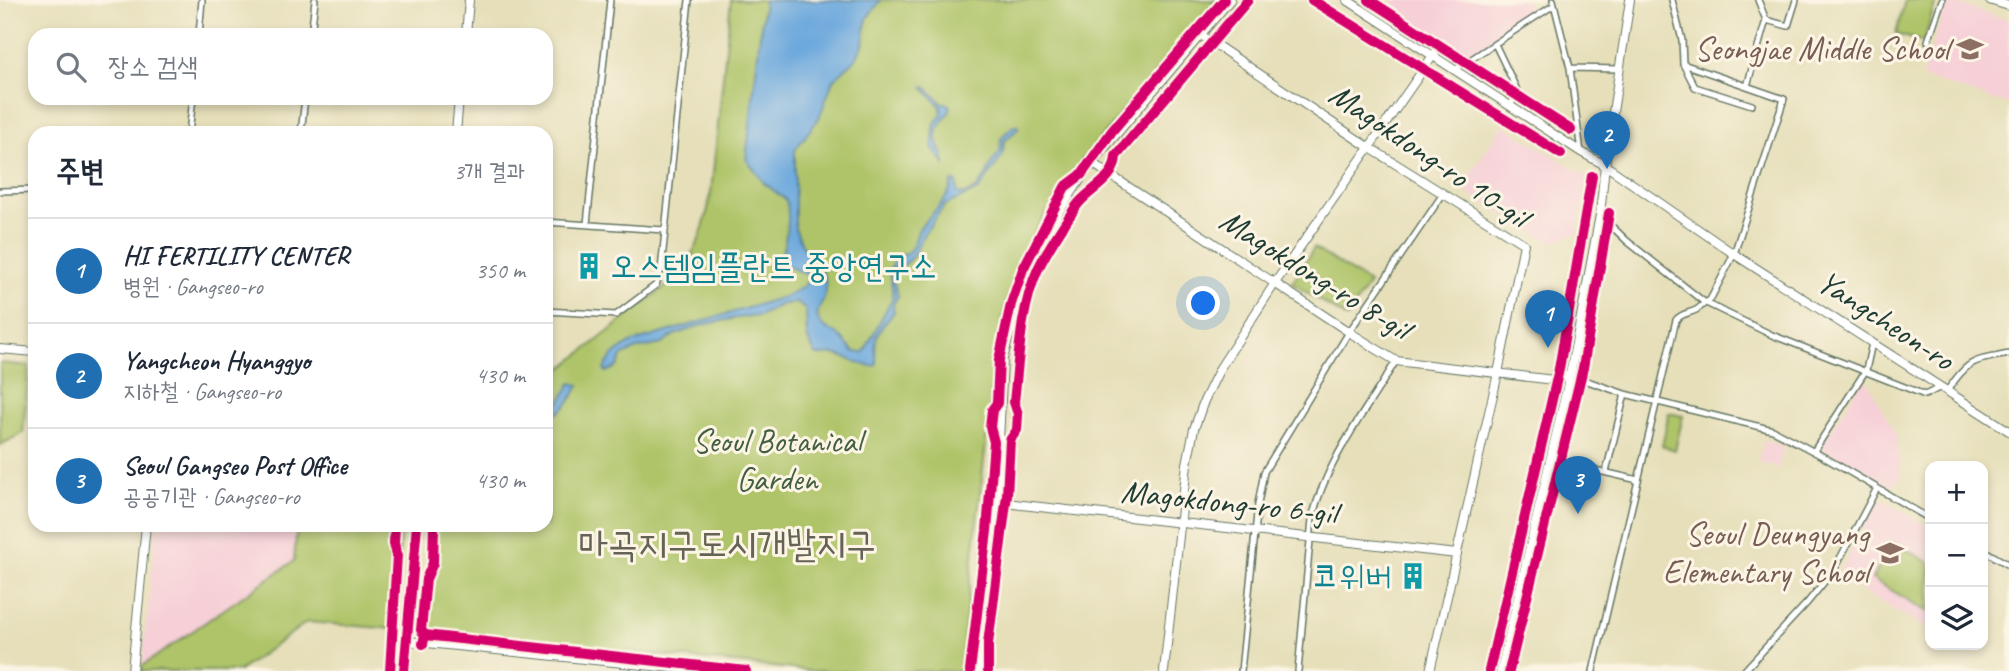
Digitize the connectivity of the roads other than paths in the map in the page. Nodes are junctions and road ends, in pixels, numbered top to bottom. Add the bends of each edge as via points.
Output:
1 (202, 0) edge
2 (315, 0) edge
3 (470, 0) edge
4 (611, 0) edge
5 (689, 0) edge
6 (1230, 0) edge
7 (1346, 0) edge
8 (1630, 0) edge
9 (1672, 0) edge
10 (1758, 0) edge
11 (1796, 0) edge
12 (1942, 0) edge
13 (1989, 0) edge
14 (1554, 3) edge
15 (2009, 6) edge
16 (1766, 20) junction
17 (200, 28) edge
18 (312, 28) edge
19 (467, 28) edge
20 (1201, 35) junction
21 (1928, 41) dead end
22 (1495, 44) junction
23 (1434, 54) junction
24 (1683, 64) junction
25 (1570, 68) junction
26 (1456, 69) junction
27 (1620, 69) junction
28 (1746, 86) junction
29 (191, 105) edge
30 (304, 105) edge
31 (458, 105) edge
32 (1752, 105) dead end
33 (1510, 106) junction
34 (190, 126) edge
35 (303, 126) edge
36 (457, 126) edge
37 (1370, 148) junction
38 (1581, 152) junction
39 (1093, 163) junction
40 (1605, 164) junction
41 (28, 190) edge
42 (0, 191) edge
43 (1443, 194) junction
44 (1600, 215) junction
45 (553, 222) edge
46 (587, 224) junction
47 (664, 230) junction
48 (1734, 254) junction
49 (1275, 283) junction
50 (1704, 302) junction
51 (553, 312) edge
52 (1349, 332) junction
53 (1872, 343) junction
54 (0, 349) edge
55 (28, 351) edge
56 (2009, 354) edge
57 (1396, 361) junction
58 (1866, 370) junction
59 (1498, 373) junction
60 (1570, 375) junction
61 (1944, 389) junction
62 (1625, 394) junction
63 (1657, 401) junction
64 (2009, 431) edge
65 (1814, 451) junction
66 (1551, 460) junction
67 (1606, 472) junction
68 (1638, 480) junction
69 (1877, 488) junction
70 (996, 502) junction
71 (1925, 516) edge
72 (1181, 523) junction
73 (1255, 531) junction
74 (145, 532) edge
75 (416, 532) edge
76 (1310, 538) junction
77 (1988, 553) edge
78 (1457, 554) junction
79 (2008, 564) edge
80 (407, 641) junction
81 (132, 671) edge
82 (404, 671) edge
83 (702, 671) edge
84 (978, 671) edge
85 (1164, 671) edge
86 (1241, 671) edge
87 (1298, 671) edge
88 (1430, 671) edge
89 (1501, 671) edge
90 (1593, 671) edge
91 (1744, 671) edge

1 - 17 street
2 - 18 street
3 - 19 street
4 - 46 street
5 - 47 street
6 - 20 street
7 - 23 street, Yangcheon-ro
8 - 27 street
9 - 24 street
10 - 16 street
11 - 16 street via 1788,26
12 - 21 street
13 - 15 street
14 - 22 street
14 - 25 street
16 - 28 street
20 - 37 street, Magokdong-ro 10-gil
20 - 39 street
22 - 26 street
22 - 33 street via 1518,92
23 - 26 street, Yangcheon-ro
23 - 37 street
24 - 28 street
24 - 32 street via 1695,87
25 - 27 street
25 - 38 street
26 - 33 street, Yangcheon-ro
27 - 40 street
28 - 48 street via 1784,99
29 - 34 street
30 - 35 street
31 - 36 street
33 - 38 street, Yangcheon-ro
37 - 43 street, Magokdong-ro 10-gil
37 - 49 street
38 - 40 street, Yangcheon-ro
39 - 49 street, Magokdong-ro 8-gil
39 - 70 street via 1059,211 1026,271 1003,359
40 - 44 street
40 - 48 street, Yangcheon-ro
41 - 42 street
43 - 52 street
43 - 59 street, Magokdong-ro 10-gil via 1524,244
44 - 50 street
44 - 60 street
45 - 46 street
46 - 47 street
47 - 51 street via 656,285 623,312 608,316
48 - 50 street via 1710,300
48 - 53 street, Yangcheon-ro
49 - 52 street, Magokdong-ro 8-gil
49 - 72 street via 1204,401 1187,464
50 - 58 street via 1772,335
50 - 63 street via 1676,320
52 - 57 street, Magokdong-ro 8-gil
52 - 73 street via 1264,472
53 - 58 street
53 - 61 street, Yangcheon-ro
54 - 55 street
56 - 61 street via 1966,365
57 - 59 street, Magokdong-ro 8-gil
57 - 76 street via 1317,495
58 - 61 street via 1925,395
58 - 65 street
59 - 60 street, Magokdong-ro 8-gil via 1554,380
59 - 78 street
60 - 62 street
60 - 66 street
61 - 64 street, Yangcheon-ro
62 - 63 street
62 - 67 street
63 - 65 street via 1773,430
63 - 68 street
65 - 69 street
66 - 67 street
66 - 89 street
67 - 68 street
68 - 90 street
69 - 71 street
69 - 91 street via 1834,570
70 - 72 street, Magokdong-ro 6-gil
70 - 84 street
72 - 73 street, Magokdong-ro 6-gil
72 - 85 street
73 - 76 street, Magokdong-ro 6-gil
73 - 86 street
74 - 81 street
75 - 80 street
76 - 78 street, Magokdong-ro 6-gil
76 - 87 street
77 - 79 street
78 - 88 street
80 - 82 street
80 - 83 street

